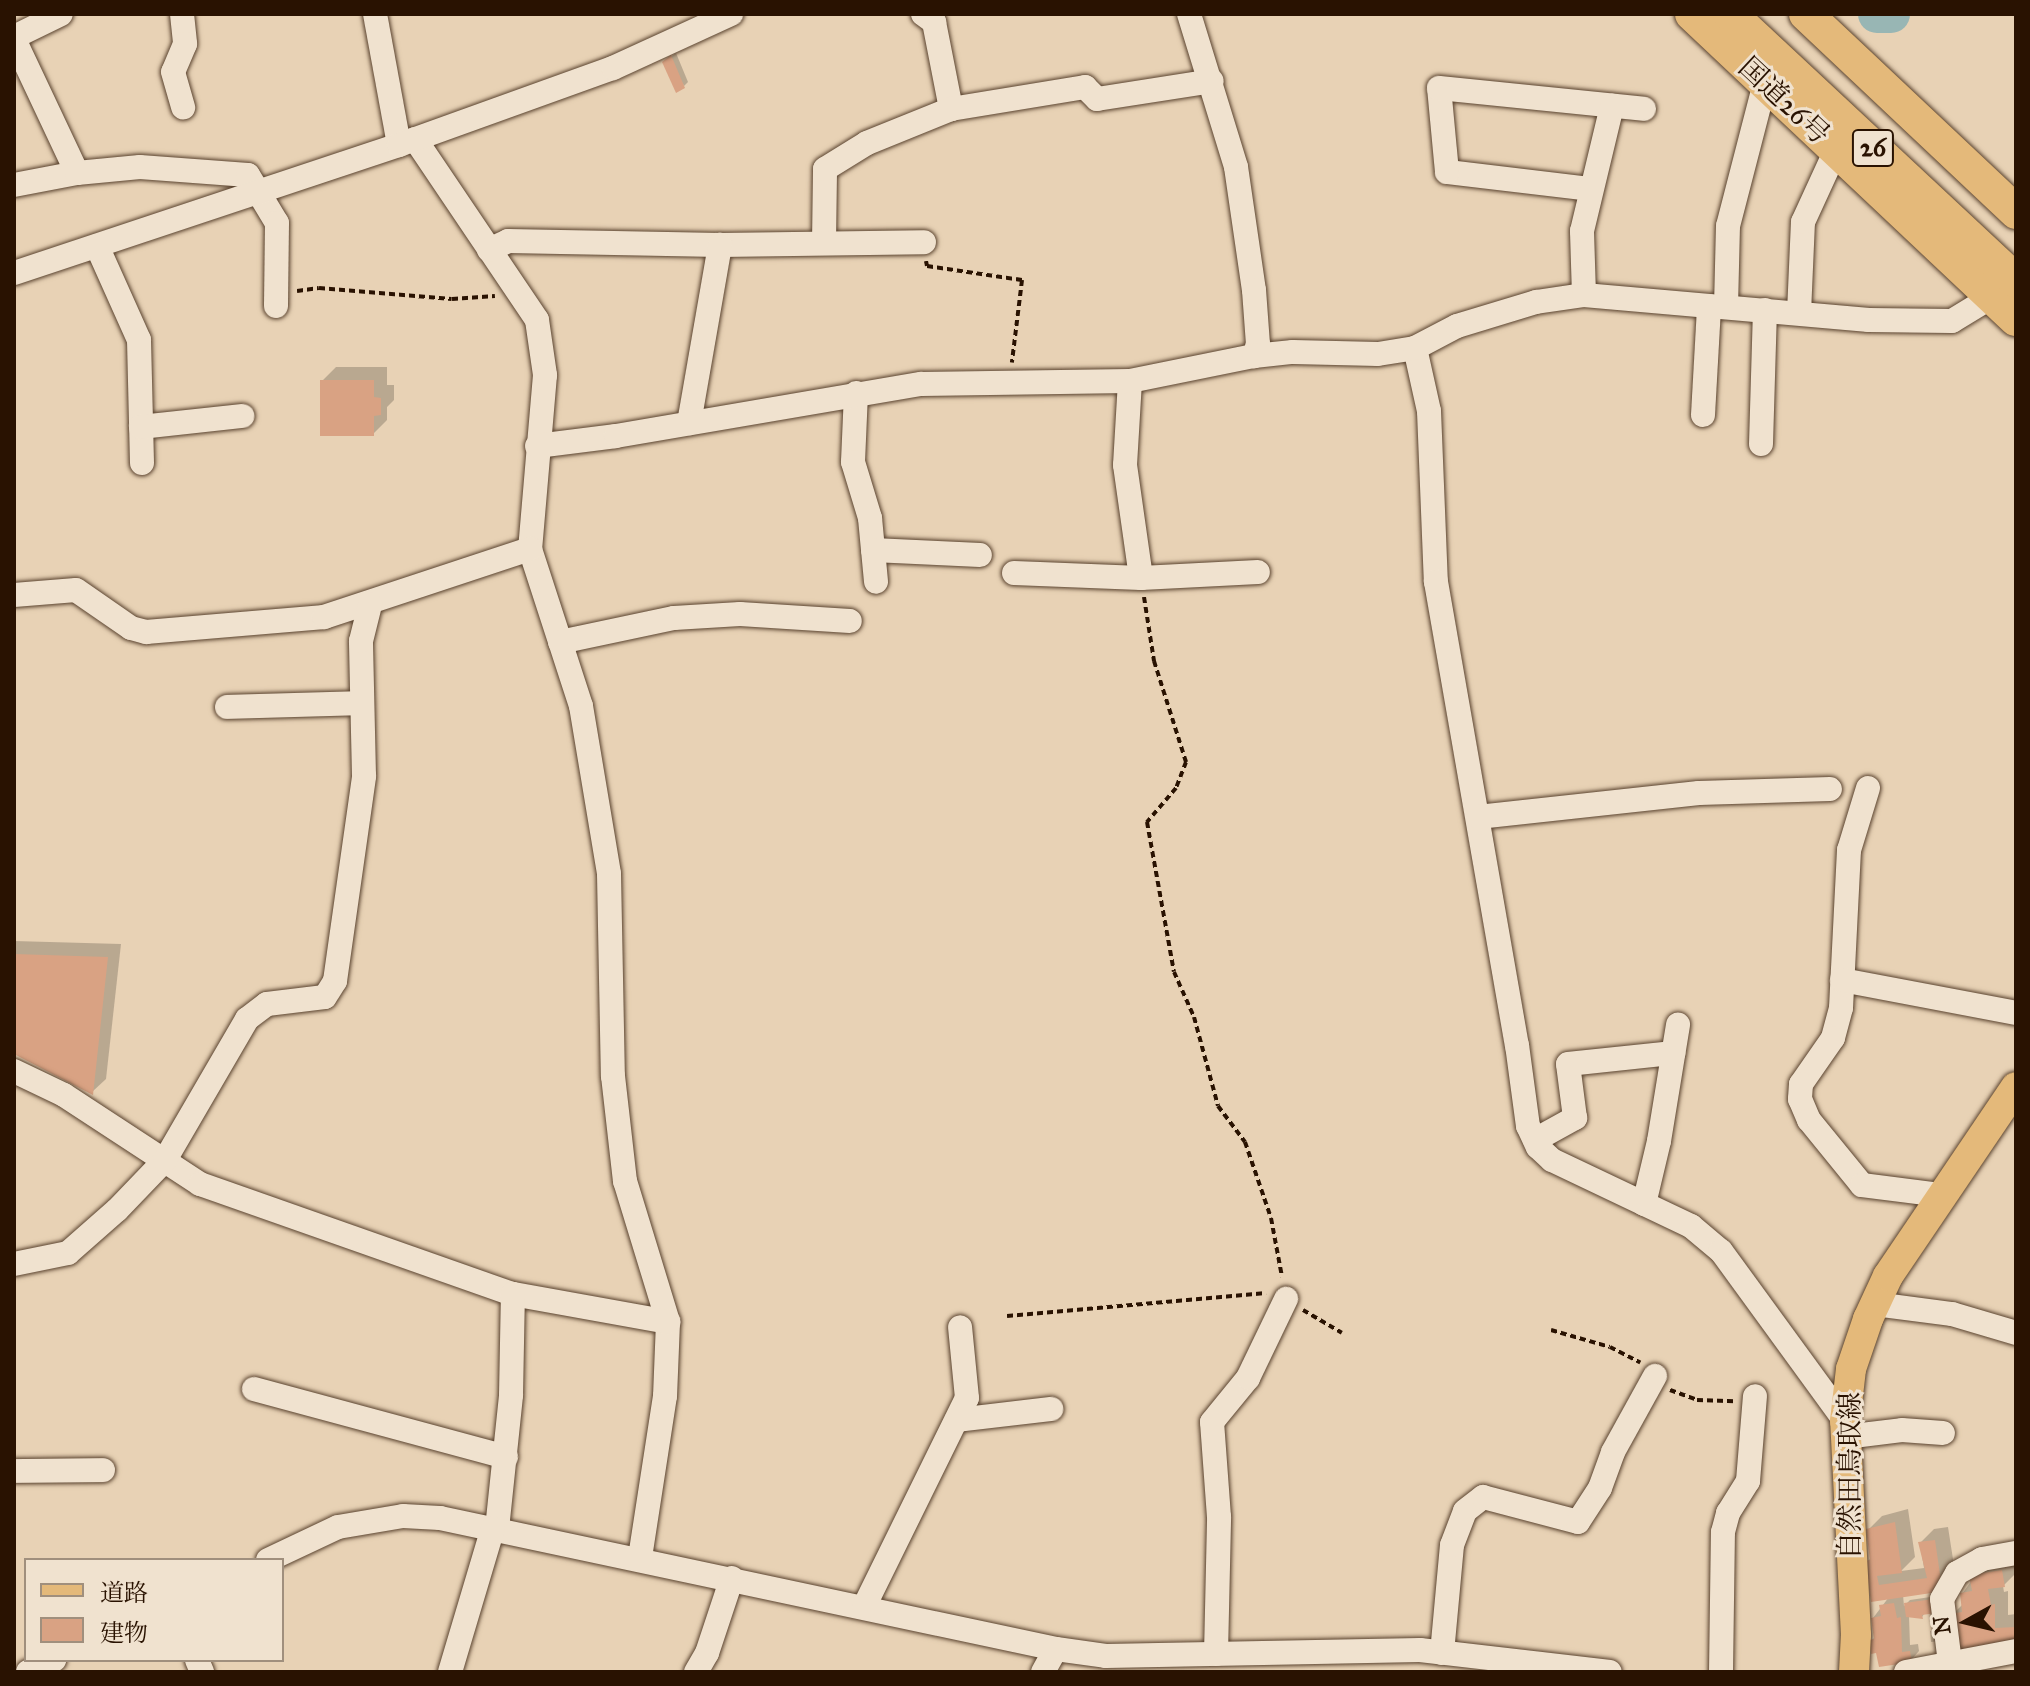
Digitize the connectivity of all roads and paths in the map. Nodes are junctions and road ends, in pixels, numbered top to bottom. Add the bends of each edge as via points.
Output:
1 (61, 14) edge
2 (182, 14) edge
3 (375, 14) edge
4 (731, 14) edge
5 (1189, 14) edge
6 (1692, 14) edge
7 (1730, 14) edge
8 (1806, 14) edge
9 (934, 17) edge
10 (14, 38) edge
11 (1212, 81) junction
12 (1765, 83) junction
13 (1612, 106) junction
14 (183, 108) dead end
15 (951, 109) junction
16 (1644, 109) dead end
17 (407, 142) junction
18 (1836, 150) junction
19 (77, 173) junction
20 (14, 185) edge
21 (1590, 189) junction
22 (260, 191) junction
23 (2016, 212) edge
24 (924, 242) joint
25 (824, 243) junction
26 (720, 245) junction
27 (97, 246) junction
28 (489, 250) junction
29 (14, 273) edge
30 (2007, 287) edge
31 (517, 291) junction
32 (1584, 295) junction
33 (277, 300) joint
34 (1717, 306) junction
35 (1765, 310) junction
36 (1799, 313) junction
37 (2016, 319) edge
38 (1415, 348) junction
39 (1254, 356) junction
40 (1130, 381) junction
41 (1009, 385) junction
42 (856, 393) junction
43 (1703, 415) dead end
44 (242, 416) dead end
45 (689, 423) junction
46 (141, 427) junction
47 (1761, 444) dead end
48 (537, 446) junction
49 (142, 463) dead end
50 (530, 549) junction
51 (873, 550) junction
52 (980, 555) dead end
53 (1258, 572) dead end
54 (1014, 573) dead end
55 (1141, 578) junction
56 (876, 582) dead end
57 (14, 595) edge
58 (370, 604) junction
59 (850, 621) dead end
60 (560, 642) junction
61 (362, 703) junction
62 (227, 707) dead end
63 (1868, 788) dead end
64 (1830, 789) dead end
65 (1478, 817) junction
66 (1842, 980) junction
67 (2016, 1013) edge
68 (1678, 1025) dead end
69 (1673, 1053) junction
70 (14, 1071) edge
71 (2016, 1087) edge
72 (1535, 1140) junction
73 (165, 1160) junction
74 (1941, 1195) junction
75 (1644, 1204) junction
76 (14, 1264) edge
77 (513, 1294) junction
78 (1286, 1299) junction
79 (1875, 1304) junction
80 (1007, 1316) dead end
81 (668, 1322) junction
82 (960, 1327) dead end
83 (1342, 1333) dead end
84 (2016, 1333) edge
85 (1655, 1376) dead end
86 (254, 1389) dead end
87 (1755, 1396) dead end
88 (1051, 1409) dead end
89 (957, 1420) junction
90 (1845, 1429) junction
91 (1943, 1433) dead end
92 (506, 1457) junction
93 (103, 1470) dead end
94 (14, 1471) edge
95 (495, 1528) junction
96 (2016, 1553) edge
97 (272, 1558) edge
98 (640, 1558) junction
99 (732, 1578) junction
100 (864, 1607) junction
101 (1056, 1649) junction
102 (2016, 1651) edge
103 (1442, 1653) junction
104 (1212, 1660) edge
105 (50, 1662) edge
106 (1950, 1663) junction
107 (1504, 1666) edge
108 (28, 1672) edge
109 (450, 1672) edge
110 (696, 1672) edge
111 (1043, 1672) edge
112 (1610, 1672) edge
113 (1721, 1672) edge
114 (1854, 1672) edge
115 (1906, 1672) edge

1 - 10 street
2 - 14 street via 185,44 173,72
3 - 17 street
4 - 17 street via 613,68
5 - 11 street
6 - 12 highway, 国道26号 / 26
7 - 30 highway, 26
8 - 23 highway, 26
9 - 15 street
10 - 19 street
11 - 15 street via 1097,99 1085,87
11 - 39 street via 1236,167 1254,290
12 - 18 highway, 国道26号 / 26
12 - 34 street via 1728,226
13 - 16 street
13 - 21 street
13 - 21 street via 1439,88 1447,172
15 - 25 street via 867,143 825,169
17 - 22 street
17 - 28 street
18 - 30 highway, 国道26号 / 26
18 - 36 street via 1803,222
19 - 20 street
19 - 22 street via 140,167 248,175
21 - 32 street via 1582,231
22 - 27 street
22 - 33 street via 277,223
24 - 25 street
24 - 41 path via 927,266 1022,280
25 - 26 street
26 - 28 street via 508,241
26 - 45 street
27 - 29 street
27 - 46 street via 139,340
28 - 31 street
30 - 36 street via 1952,321
30 - 37 highway, 国道26号 / 26
31 - 33 path via 452,299 319,288
31 - 48 street via 537,320 545,375
32 - 34 street
32 - 38 street via 1536,302 1457,326
34 - 35 street
34 - 43 street
35 - 36 street
35 - 47 street
38 - 39 street via 1378,354
38 - 65 street via 1429,411 1436,582
39 - 40 street
40 - 41 street
40 - 55 street via 1125,465
41 - 42 street via 921,384
42 - 45 street
42 - 51 street via 853,462 870,518
44 - 46 street
45 - 48 street
46 - 49 street
48 - 50 street
50 - 58 street
50 - 60 street
51 - 52 street
51 - 56 street
53 - 55 street
54 - 55 street
55 - 78 path via 1154,661 1186,762 1176,788 1147,822 1174,972 1194,1017 1218,1106 1245,1142 1271,1218
57 - 58 street via 76,590 131,628 146,632 324,617
58 - 61 street via 361,641
59 - 60 street via 740,614 674,618
60 - 81 street via 581,706 609,874 613,1076 625,1181
61 - 62 street
61 - 73 street via 364,776 335,981 325,997 267,1004 247,1019
63 - 66 street via 1849,850
64 - 65 street via 1699,793
65 - 72 street via 1528,1126
66 - 67 street
66 - 74 street via 1833,1038 1801,1084 1800,1099 1809,1120 1862,1185
68 - 69 street
69 - 72 street via 1568,1064 1575,1118
69 - 75 street
70 - 73 street via 64,1095
71 - 74 main road, 自然田鳥取線
72 - 75 street via 1552,1160
73 - 76 street via 68,1253
73 - 77 street via 200,1184
74 - 79 main road, 自然田鳥取線
75 - 90 street via 1691,1226 1721,1251
77 - 81 street
77 - 92 street
78 - 80 path via 1260,1291
78 - 83 path
78 - 104 street via 1248,1378 1212,1422 1219,1517
79 - 84 street via 1952,1314
79 - 90 main road, 自然田鳥取線 via 1851,1369
81 - 98 street via 665,1396
82 - 89 street via 967,1398
85 - 103 street via 1578,1522 1483,1497 1465,1511 1452,1545
86 - 92 street
87 - 113 street via 1748,1481 1723,1532
88 - 89 street
89 - 100 street
90 - 91 street
90 - 114 main road, 自然田鳥取線
92 - 95 street
93 - 94 street
95 - 97 street via 440,1518 368,1520 338,1527
95 - 98 street
95 - 109 street
96 - 106 street via 1982,1559 1957,1573 1942,1599
98 - 99 street
99 - 100 street
99 - 110 street
100 - 101 street
101 - 104 street
101 - 111 street
102 - 106 street
103 - 104 street
103 - 107 street
105 - 108 street
106 - 115 street
107 - 112 street

